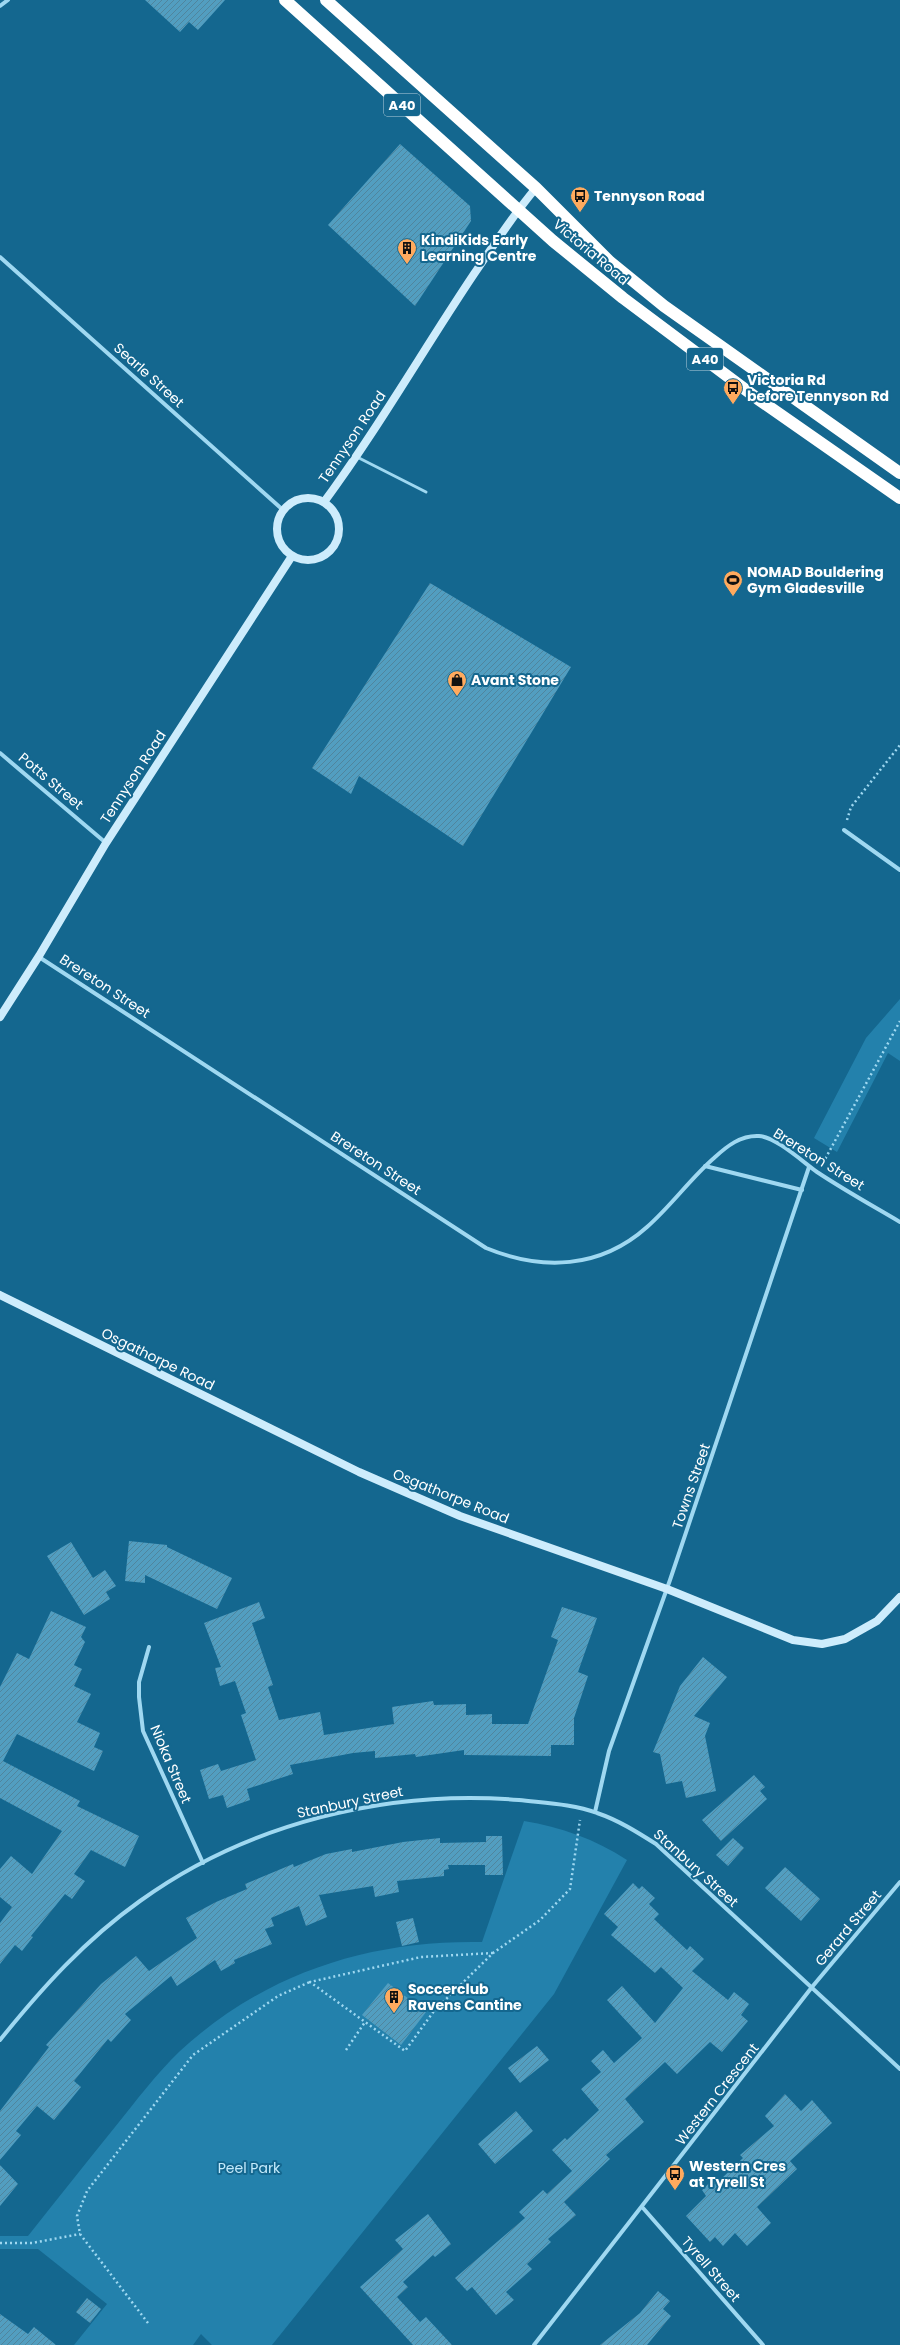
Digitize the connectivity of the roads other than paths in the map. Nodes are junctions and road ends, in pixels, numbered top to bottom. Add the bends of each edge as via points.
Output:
1 (8, 0) edge
2 (285, 0) edge
3 (326, 0) edge
4 (0, 6) edge
5 (536, 188) junction
6 (518, 210) junction
7 (0, 257) edge
8 (357, 457) junction
9 (900, 473) edge
10 (426, 492) dead end
11 (900, 498) edge
12 (324, 502) junction
13 (283, 510) junction
14 (292, 556) junction
15 (0, 752) edge
16 (844, 830) road end
17 (106, 843) junction
18 (900, 870) edge
19 (39, 956) junction
20 (0, 1016) edge
21 (705, 1166) junction
22 (810, 1166) junction
23 (802, 1190) junction
24 (900, 1222) edge
25 (0, 1295) edge
26 (667, 1589) junction
27 (900, 1597) edge
28 (149, 1646) dead end
29 (595, 1812) junction
30 (203, 1863) junction
31 (900, 1882) edge
32 (812, 1988) junction
33 (0, 2040) edge
34 (900, 2069) edge
35 (642, 2208) junction
36 (534, 2345) edge
37 (763, 2345) edge

1 - 4 street
2 - 6 highway, Victoria Road / A40
3 - 5 highway, Victoria Road / A40
5 - 6 street, Tennyson Road
5 - 9 highway, Victoria Road / A40 via 610,262 664,306
6 - 8 street, Tennyson Road
6 - 11 highway, Victoria Road / A40 via 623,298 758,399
7 - 13 street, Searle Street
8 - 10 lane
8 - 12 street, Tennyson Road
12 - 13 street via 308,498 295,500
12 - 14 street via 336,515 339,528 337,539 322,557 308,560
13 - 14 street via 277,528 279,542
14 - 17 street, Tennyson Road
15 - 17 street, Potts Street
16 - 18 street
17 - 19 street, Tennyson Road
19 - 20 street, Tennyson Road
19 - 21 street, Brereton Street via 486,1248 503,1255 523,1261 565,1263 595,1257 612,1250 647,1227
21 - 22 street, Brereton Street via 738,1140 759,1136 771,1140
21 - 23 street
22 - 23 street, Towns Street
22 - 24 street, Brereton Street
23 - 26 street, Towns Street
25 - 26 street, Osgathorpe Road via 373,1478 460,1516
26 - 27 street, Osgathorpe Road via 793,1640 822,1644 845,1639 860,1632 877,1621
26 - 29 street, Towns Street via 609,1751
28 - 30 street, Nioka Street via 139,1682 138,1697 143,1731
29 - 30 street, Stanbury Street via 501,1799 433,1799 381,1804 312,1819 276,1831
29 - 32 street, Stanbury Street via 628,1826 656,1844
30 - 33 street, Stanbury Street via 142,1900 88,1942 46,1984
31 - 32 street, Gerard Street
32 - 34 street
32 - 35 street, Western Crescent
35 - 36 street, Western Crescent
35 - 37 street, Tyrell Street

